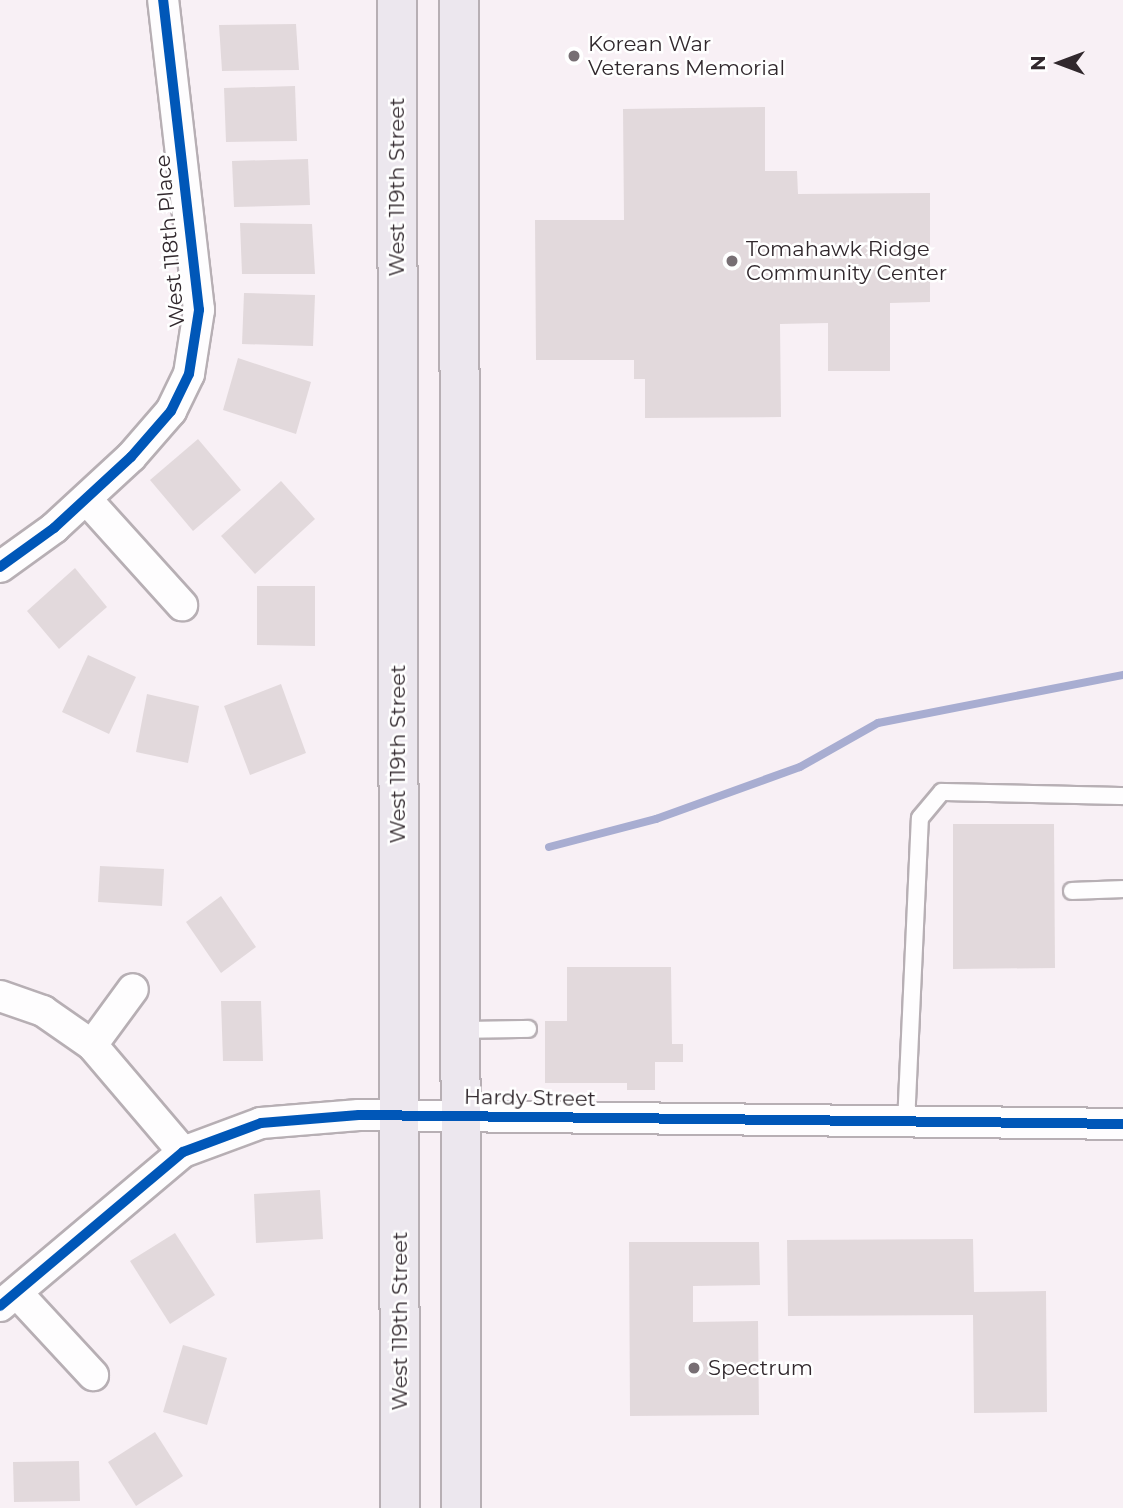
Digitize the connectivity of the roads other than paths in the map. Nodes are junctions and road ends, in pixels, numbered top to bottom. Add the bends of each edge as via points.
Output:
1 (163, 0) edge
2 (397, 0) edge
3 (459, 0) edge
4 (86, 500) junction
5 (0, 567) edge
6 (182, 605) dead end
7 (1123, 796) edge
8 (1123, 889) edge
9 (1072, 891) dead end
10 (133, 989) dead end
11 (0, 996) edge
12 (460, 1030) junction
13 (528, 1030) dead end
14 (92, 1045) junction
15 (399, 1115) junction
16 (460, 1116) junction
17 (906, 1124) junction
18 (1123, 1124) edge
19 (183, 1152) junction
20 (8, 1299) edge
21 (93, 1374) dead end
22 (400, 1508) edge
23 (461, 1508) edge

1 - 4 street, West 118th Place via 198,335 171,411
2 - 15 main road, West 119th Street
3 - 12 main road
4 - 5 street, West 118th Place
4 - 6 street
7 - 17 lane via 942,792 920,818
8 - 9 lane
10 - 14 street
11 - 14 street via 43,1011
12 - 13 lane
12 - 16 main road
14 - 19 street
15 - 16 street, Hardy Street
15 - 19 street, Hardy Street via 261,1123
15 - 22 main road, West 119th Street
16 - 17 street, Hardy Street
16 - 23 main road
17 - 18 street, Hardy Street
19 - 20 street, Hardy Street
20 - 21 street, Hardy Street

